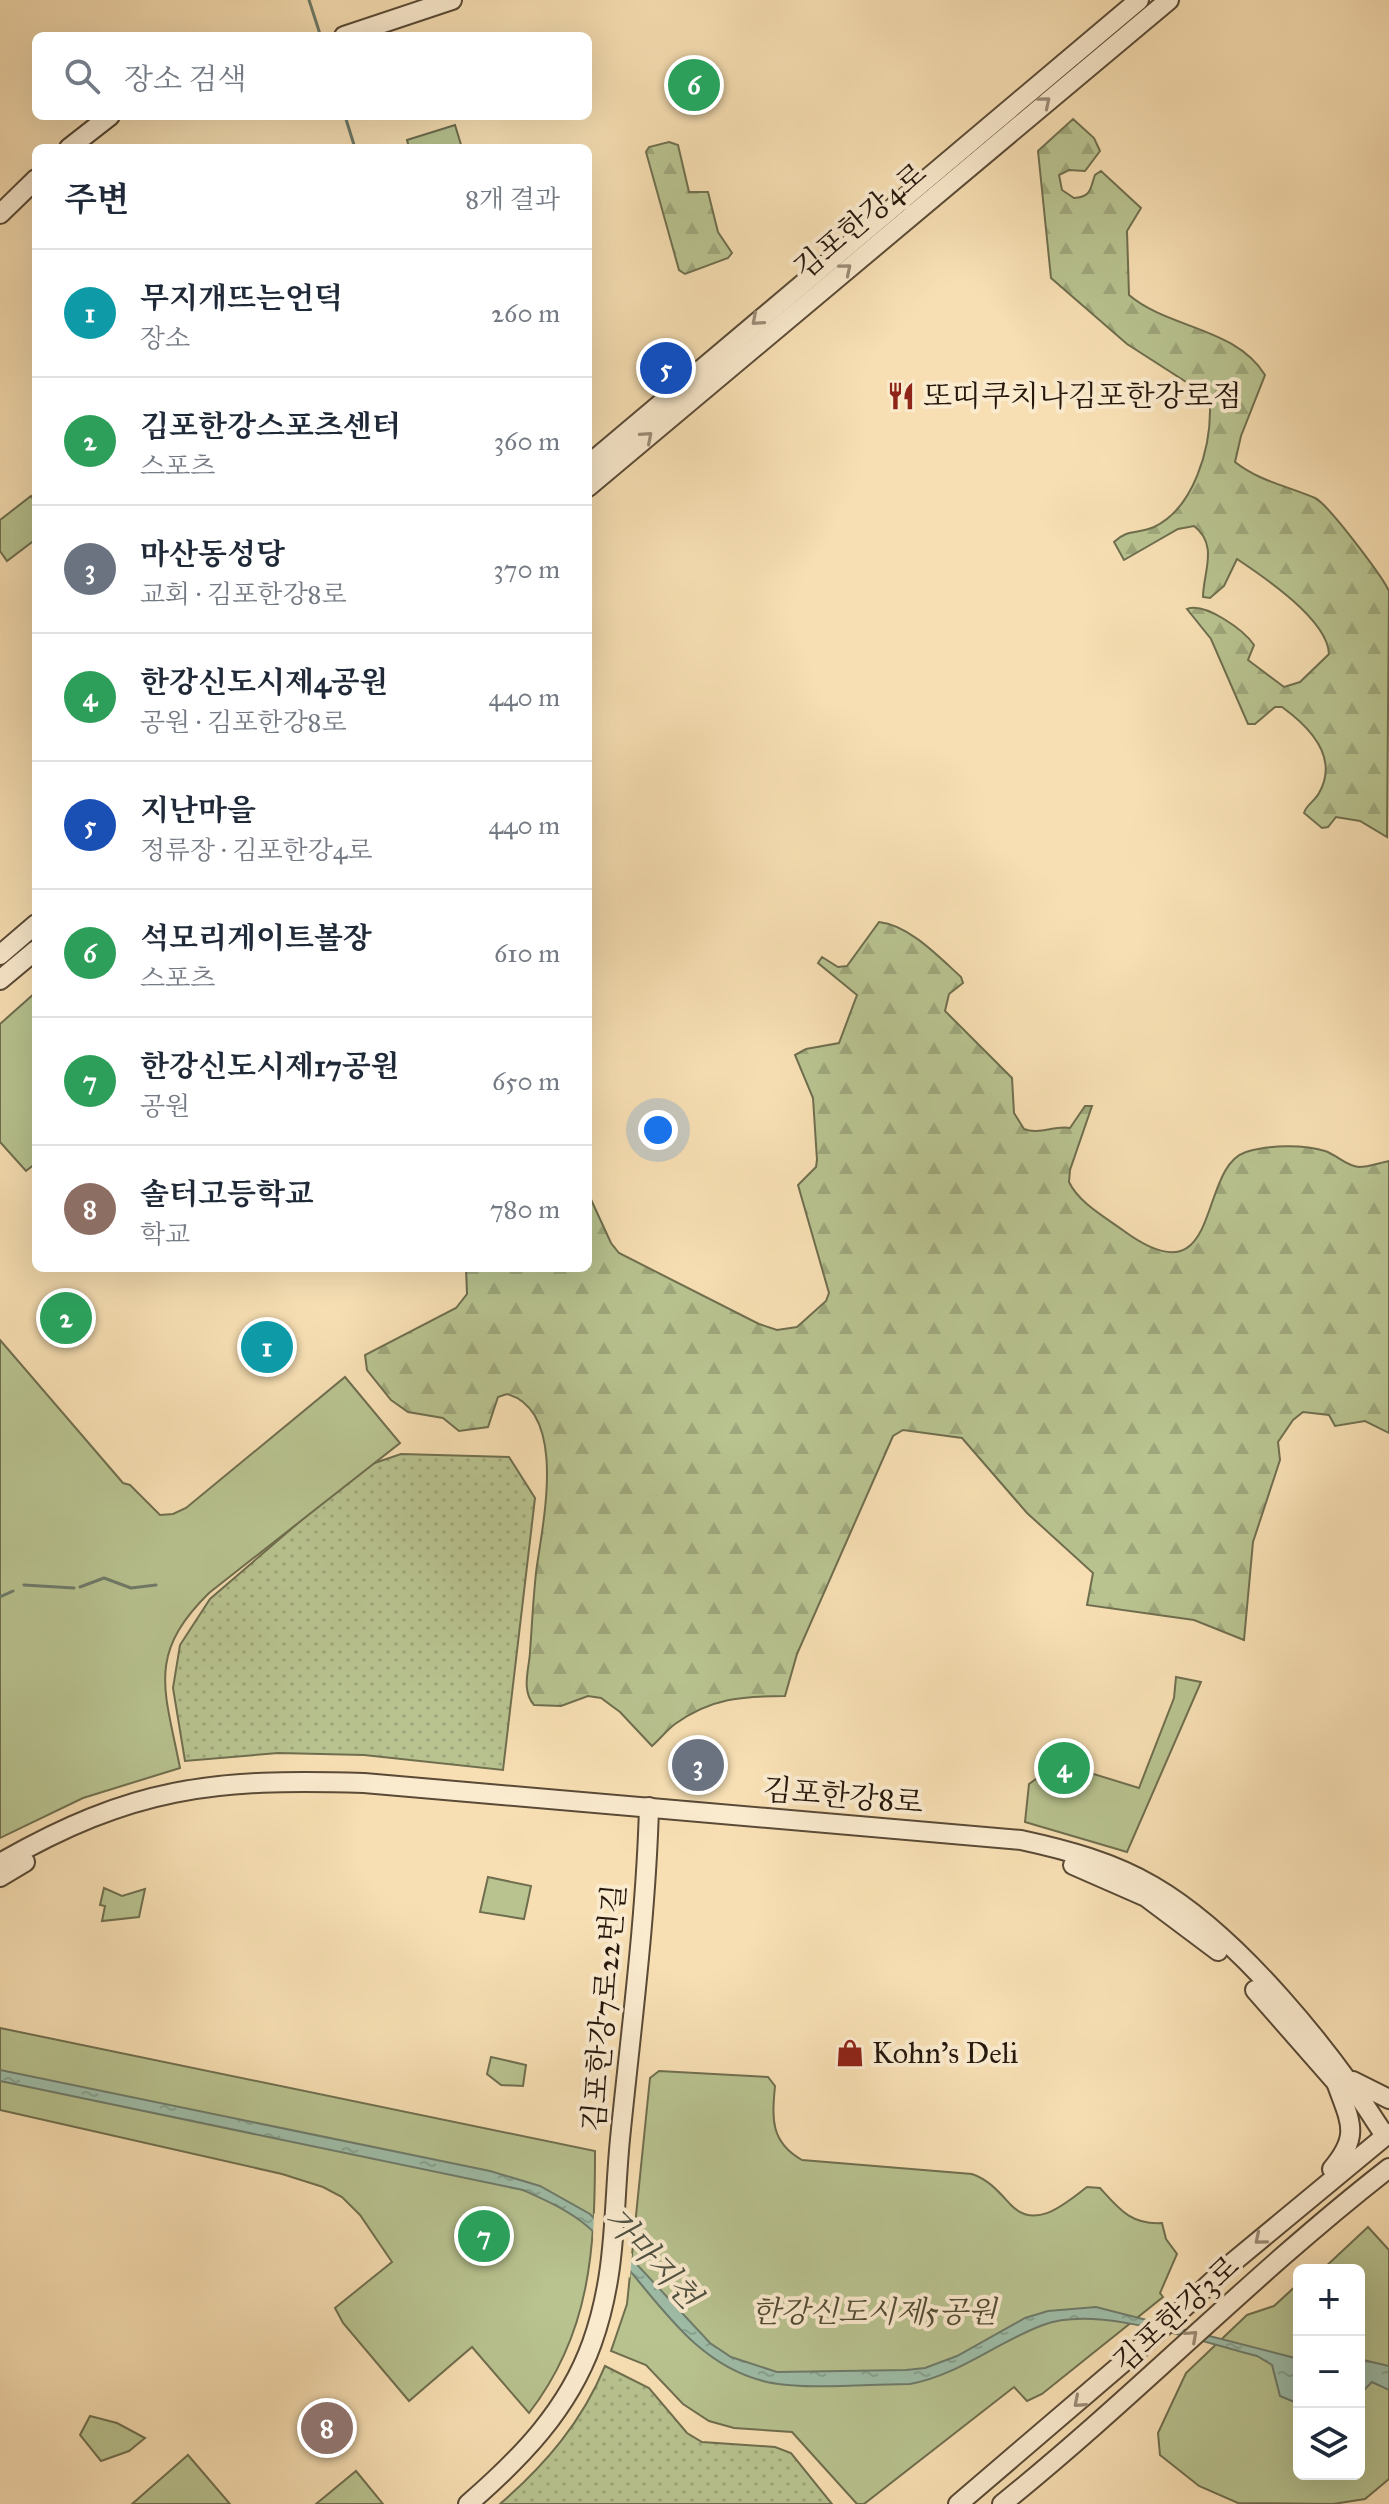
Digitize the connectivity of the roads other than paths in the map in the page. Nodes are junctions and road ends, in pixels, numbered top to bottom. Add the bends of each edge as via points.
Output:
1 (452, 0) edge
2 (1139, 0) edge
3 (1169, 0) edge
4 (356, 32) edge
5 (105, 120) edge
6 (74, 144) edge
7 (32, 183) edge
8 (0, 214) edge
9 (592, 462) edge
10 (592, 484) edge
11 (32, 927) edge
12 (32, 953) edge
13 (0, 955) edge
14 (0, 980) edge
15 (649, 1812) junction
16 (0, 1863) edge
17 (0, 1877) edge
18 (1344, 2082) junction
19 (1389, 2099) edge
20 (1388, 2136) edge
21 (1389, 2168) edge
22 (1303, 2203) junction
23 (468, 2504) edge
24 (958, 2504) edge
25 (1002, 2504) edge

1 - 4 street
2 -> 9 street, 김포한강4로
10 -> 3 street, 김포한강4로
5 - 6 street
7 - 8 street
11 - 13 street
12 - 14 street
15 - 16 street, 김포한강8로 via 364,1783 221,1783 99,1813
15 - 17 street, 김포한강8로 via 369,1793 227,1794 113,1820
15 - 18 street, 김포한강8로 via 1021,1851 1090,1870 1146,1897 1200,1935
15 - 23 street, 김포한강7로22번길 via 609,2286 592,2344 555,2415 510,2469
18 - 19 street
18 - 20 street, 김포한강8로
18 - 22 street via 1350,2144
20 - 22 street, 김포한강3로
25 -> 21 street, 김포한강3로 via 1309,2231
22 -> 24 street, 김포한강3로

